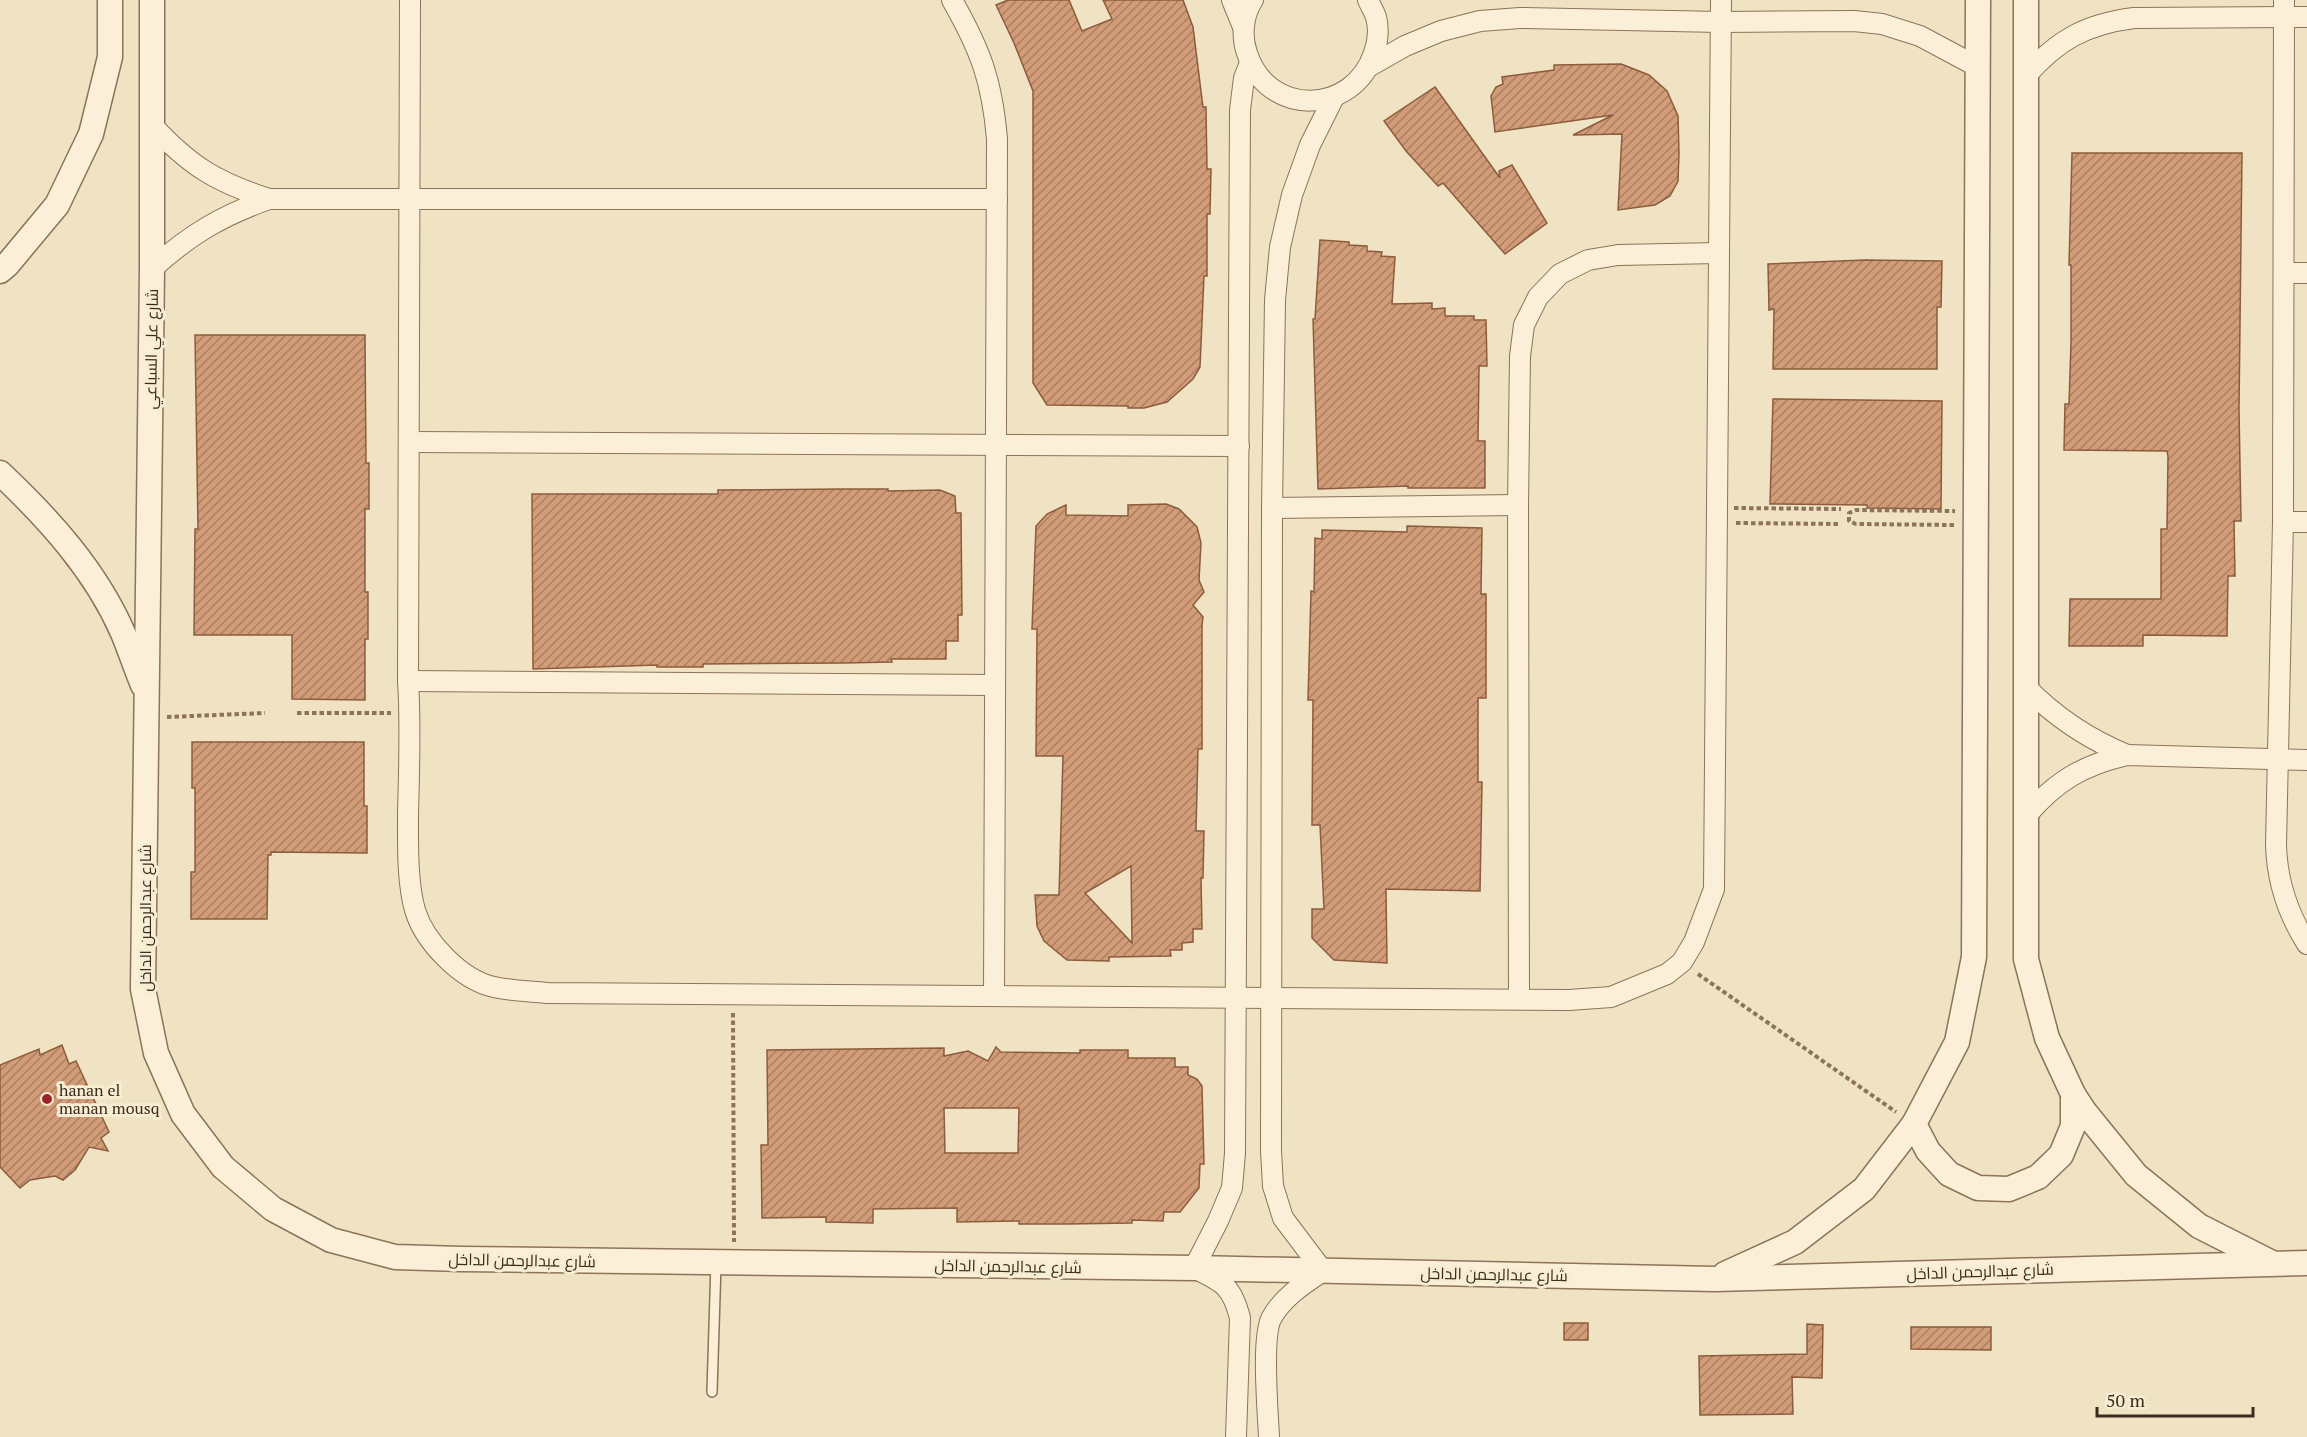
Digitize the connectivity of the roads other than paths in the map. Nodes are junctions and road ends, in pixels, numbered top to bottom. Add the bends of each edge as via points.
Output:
1 (110, 0) edge
2 (152, 0) edge
3 (410, 0) edge
4 (952, 0) edge
5 (1232, 0) edge
6 (1253, 0) edge
7 (1368, 0) edge
8 (1721, 0) edge
9 (1978, 0) edge
10 (2026, 0) edge
11 (2284, 9) edge
12 (2307, 17) edge
13 (1721, 22) junction
14 (1244, 27) junction
15 (1250, 63) junction
16 (1370, 66) junction
17 (1978, 67) junction
18 (2025, 77) junction
19 (1334, 97) junction
20 (152, 125) junction
21 (997, 198) junction
22 (269, 199) junction
23 (409, 199) junction
24 (1719, 253) junction
25 (152, 269) junction
26 (0, 271) edge
27 (2285, 273) junction
28 (2307, 273) edge
29 (408, 442) junction
30 (996, 444) junction
31 (1239, 446) junction
32 (0, 473) edge
33 (1518, 505) junction
34 (1272, 508) junction
35 (2283, 522) junction
36 (2307, 522) edge
37 (408, 681) junction
38 (995, 685) junction
39 (2026, 687) junction
40 (148, 708) junction
41 (2127, 755) junction
42 (2278, 760) junction
43 (2307, 760) edge
44 (2026, 816) junction
45 (2307, 944) edge
46 (994, 996) junction
47 (1236, 998) junction
48 (1272, 998) junction
49 (1519, 999) junction
50 (2073, 1094) junction
51 (1914, 1124) junction
52 (716, 1263) junction
53 (2272, 1263) junction
54 (2307, 1263) edge
55 (1194, 1268) junction
56 (1323, 1271) junction
57 (1715, 1278) junction
58 (712, 1392) dead end
59 (1236, 1437) edge
60 (1269, 1437) edge

1 - 26 street via 110,57 91,134 57,204
2 - 20 street, شارع علي السباعي
3 - 23 street
4 - 21 street via 985,67 994,103
5 - 14 street
6 - 14 street
7 - 16 street via 1376,17 1378,42
8 - 13 street
9 - 17 street
10 - 18 street
11 - 12 street
11 - 18 street via 2109,21 2062,42
11 - 27 street
13 - 16 street via 1520,18 1480,21 1405,46
13 - 17 street via 1882,24 1920,36
13 - 24 street
14 - 15 street
15 - 19 street via 1264,83 1285,96 1309,102
15 - 31 street via 1240,110
16 - 19 street via 1354,85
17 - 51 street via 1974,957 1957,1042
18 - 39 street
19 - 34 street via 1310,145 1292,195 1280,247 1275,300
20 - 22 street via 176,151 204,172
20 - 25 street, شارع علي السباعي
21 - 23 street
21 - 30 street
22 - 23 street
22 - 25 street via 206,226
23 - 29 street
24 - 33 street via 1618,255 1588,260 1560,274 1538,297 1524,325 1521,356
24 - 49 street via 1714,890 1702,925 1682,962 1667,974 1611,997
25 - 40 street, شارع علي السباعي
27 - 28 street
27 - 35 street
29 - 30 street
29 - 37 street
30 - 31 street
30 - 38 street
31 - 47 street
32 - 40 street via 42,513 87,569 122,632
33 - 34 street
33 - 49 street
34 - 48 street
35 - 36 street
35 - 42 street
37 - 38 street
37 - 46 street via 408,854 415,910 427,934 465,974 492,987 548,993
38 - 46 street
39 - 41 street via 2076,730
39 - 44 street
40 - 52 street, شارع عبدالرحمن الداخل via 143,988 156,1053 183,1114 223,1167 273,1209 321,1235 395,1257
41 - 42 street
41 - 44 street via 2081,770 2048,792
42 - 43 street
42 - 45 street via 2276,863 2289,910
44 - 50 street via 2026,958 2047,1038
46 - 47 street
47 - 48 street
47 - 55 street via 1232,1188
48 - 49 street
48 - 56 street via 1273,1186 1283,1218
50 - 51 street via 2073,1126 2061,1155 2038,1177 2009,1189 1978,1188 1949,1174 1928,1151
50 - 53 street via 2136,1175 2199,1226
51 - 57 street via 1855,1196 1795,1242
52 - 55 street, شارع عبدالرحمن الداخل
52 - 58 lane
53 - 54 street, شارع عبدالرحمن الداخل
53 - 57 street, شارع عبدالرحمن الداخل
55 - 56 street, شارع عبدالرحمن الداخل
55 - 59 street via 1221,1281 1236,1299 1240,1318
56 - 57 street, شارع عبدالرحمن الداخل
56 - 60 street via 1294,1290 1270,1319 1266,1355

